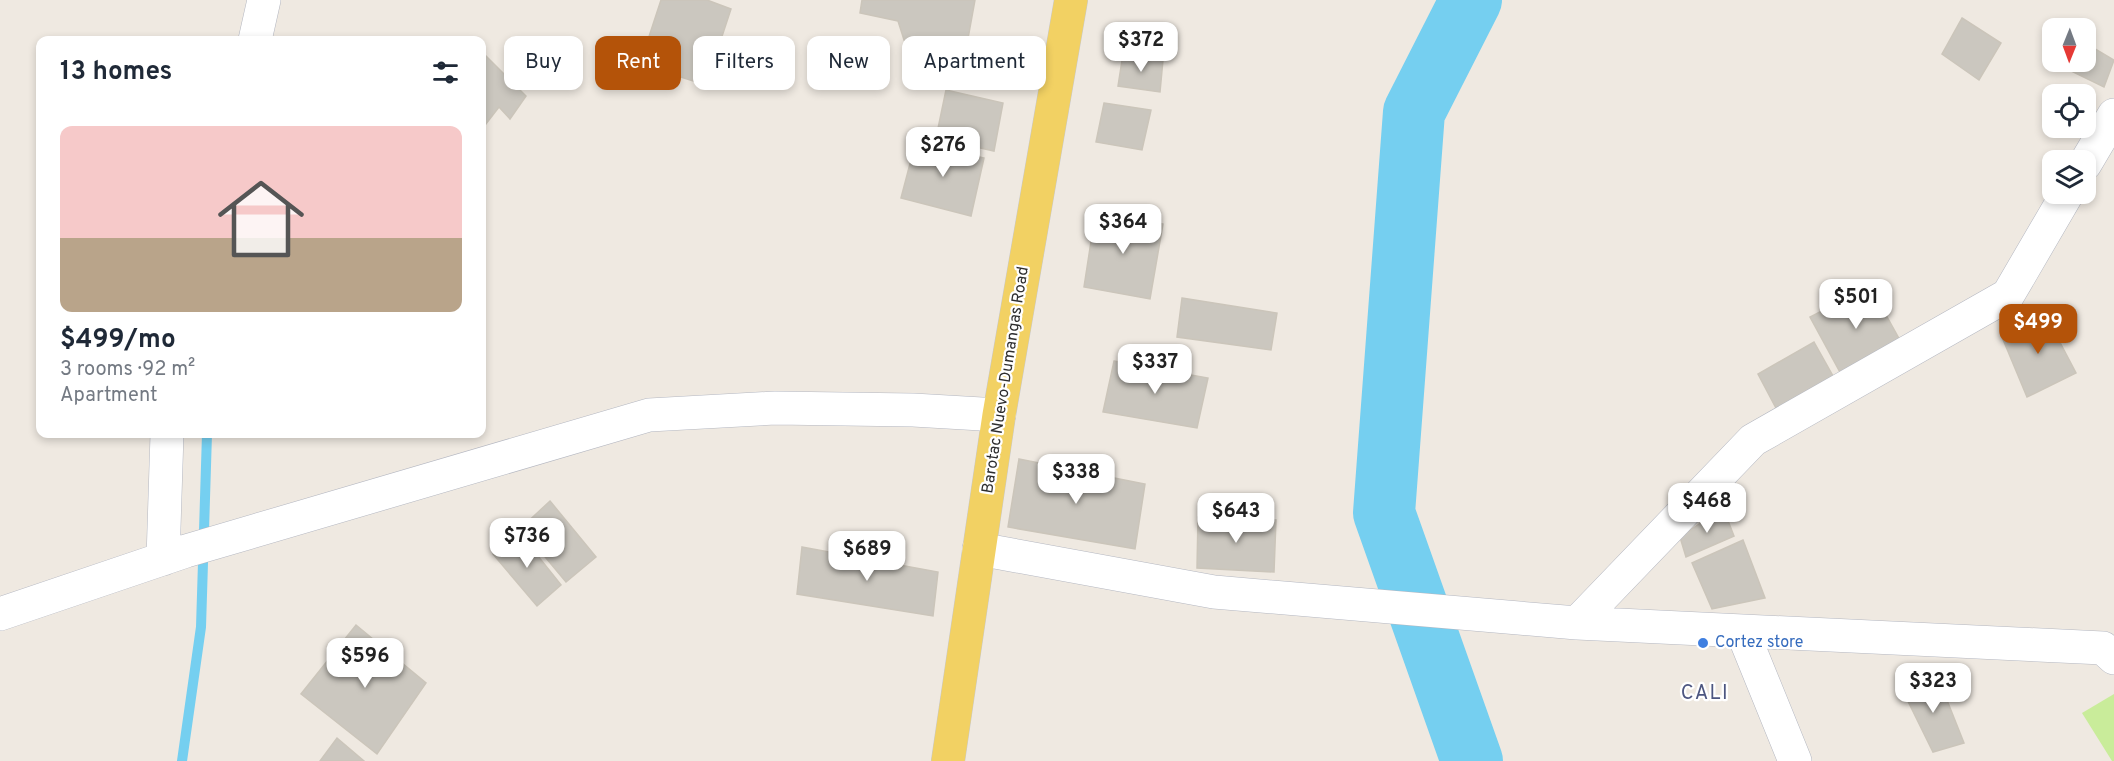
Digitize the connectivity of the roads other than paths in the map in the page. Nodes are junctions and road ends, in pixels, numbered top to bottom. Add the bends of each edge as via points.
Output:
1 (264, 0) edge
2 (1071, 0) edge
3 (256, 36) edge
4 (2114, 115) edge
5 (2093, 150) edge
6 (2061, 204) edge
7 (999, 415) junction
8 (166, 438) edge
9 (979, 549) junction
10 (174, 555) junction
11 (0, 615) edge
12 (1577, 623) junction
13 (1743, 633) junction
14 (2114, 658) edge
15 (948, 761) edge
16 (1795, 761) edge

1 - 3 street
2 - 7 main road, Barotac Nuevo-Dumangas Road
4 - 5 street
6 - 12 street via 2008,294 1753,440
7 - 9 main road, Barotac Nuevo-Dumangas Road
7 - 10 street via 775,408 650,415
8 - 10 street
9 - 12 street via 1214,592
9 - 15 main road, Barotac Nuevo-Dumangas Road
10 - 11 street
12 - 13 street
13 - 14 street via 2103,648
13 - 16 street

